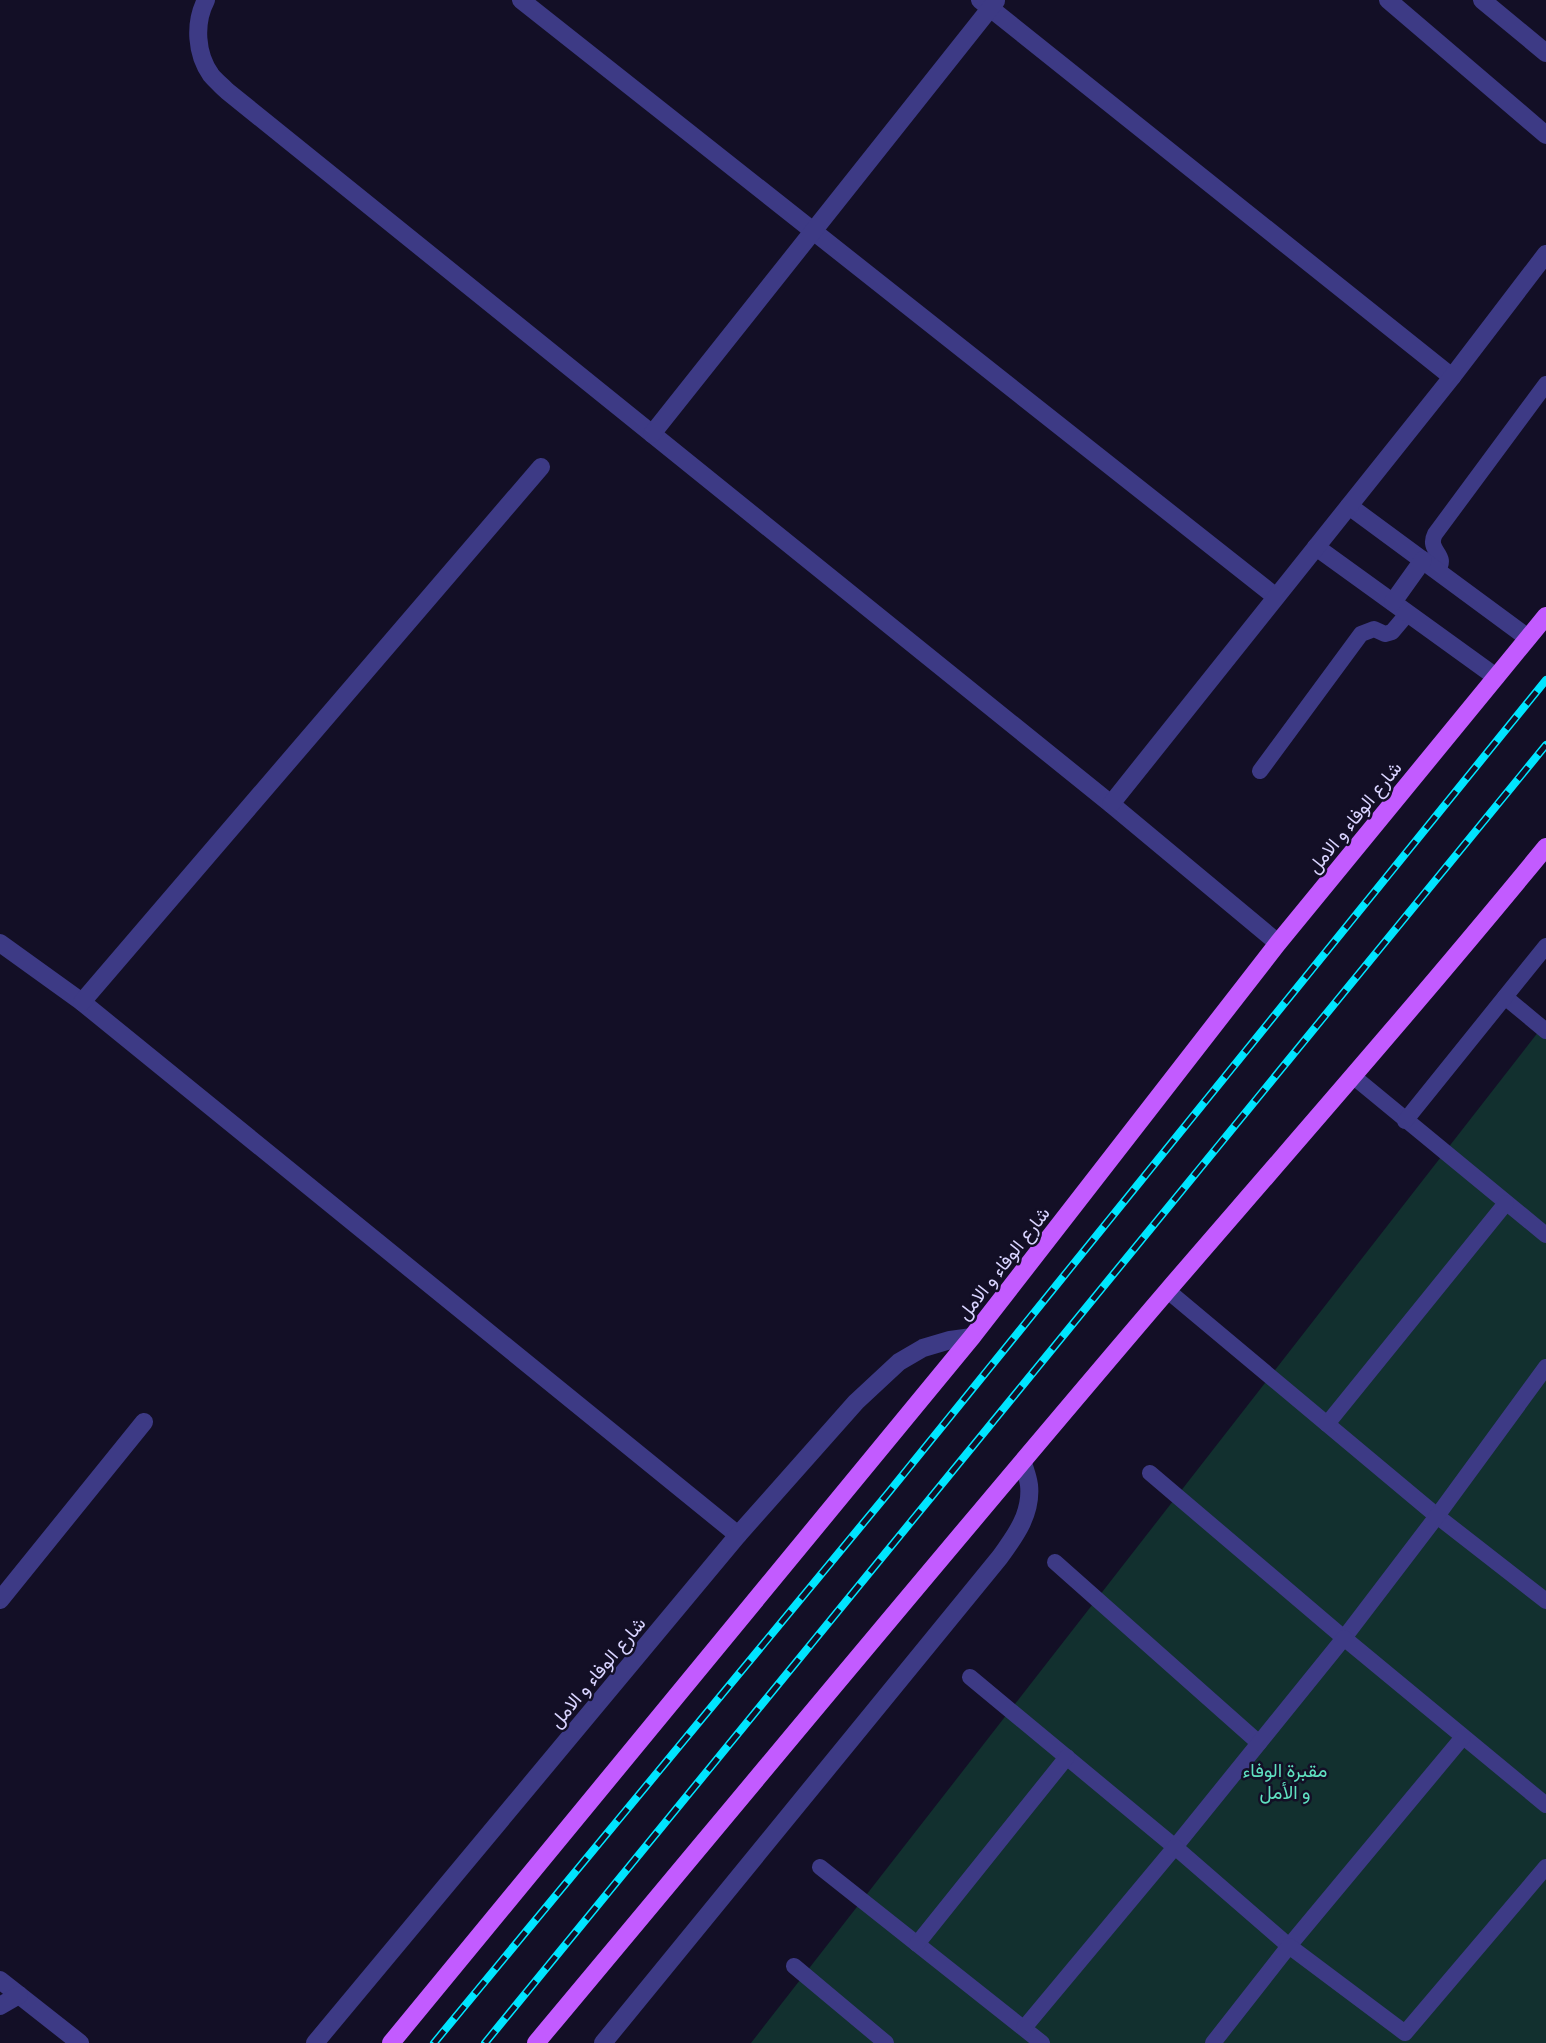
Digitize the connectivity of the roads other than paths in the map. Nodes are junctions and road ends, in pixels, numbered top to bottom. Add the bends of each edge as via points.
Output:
1 (206, 0) edge
2 (521, 0) edge
3 (1388, 0) edge
4 (1482, 0) edge
5 (989, 3) edge
6 (1546, 52) edge
7 (1546, 135) edge
8 (813, 231) junction
9 (1546, 254) edge
10 (1452, 377) junction
11 (1546, 384) edge
12 (652, 434) junction
13 (541, 467) dead end
14 (1349, 506) junction
15 (1316, 547) junction
16 (1430, 565) junction
17 (1276, 597) junction
18 (1393, 602) junction
19 (1408, 613) junction
20 (1546, 616) edge
21 (1528, 638) junction
22 (1496, 677) junction
23 (1260, 771) dead end
24 (1111, 804) junction
25 (1545, 852) edge
26 (0, 943) edge
27 (1278, 943) junction
28 (1546, 946) edge
29 (1505, 997) junction
30 (82, 1002) junction
31 (1546, 1031) edge
32 (1354, 1077) junction
33 (1405, 1121) junction
34 (1506, 1203) junction
35 (1546, 1235) edge
36 (1168, 1291) junction
37 (972, 1337) junction
38 (1546, 1367) edge
39 (144, 1422) dead end
40 (1327, 1424) junction
41 (1023, 1463) junction
42 (1150, 1473) dead end
43 (1437, 1516) junction
44 (738, 1535) junction
45 (1055, 1562) dead end
46 (1544, 1596) edge
47 (0, 1600) edge
48 (1344, 1638) junction
49 (970, 1677) dead end
50 (1462, 1737) junction
51 (1259, 1743) junction
52 (1066, 1757) junction
53 (1546, 1805) edge
54 (1175, 1847) junction
55 (820, 1867) dead end
56 (1546, 1867) edge
57 (917, 1944) junction
58 (1289, 1946) junction
59 (794, 1966) dead end
60 (0, 1980) edge
61 (19, 1994) junction
62 (0, 2006) edge
63 (1024, 2028) junction
64 (1411, 2038) edge
65 (80, 2043) edge
66 (315, 2043) edge
67 (391, 2043) edge
68 (536, 2043) edge
69 (603, 2043) edge
70 (886, 2043) edge
71 (1042, 2043) edge
72 (1213, 2043) edge

1 - 12 street via 198,31 200,54 227,91
2 - 8 street
3 - 7 street
4 - 6 street
5 - 8 street
5 - 10 street
8 - 12 street
8 - 17 street
9 - 10 street
10 - 14 street
11 - 16 lane via 1435,534 1433,546 1442,561
12 - 24 street
13 - 30 street
14 - 15 street
14 - 16 street
15 - 17 street
15 - 18 street
16 - 18 street
16 - 21 street
17 - 24 street
18 - 19 street
19 - 22 street
19 - 23 lane via 1392,632 1374,629 1362,634
20 - 21 main road, شارع الوفاء و الامل
21 - 22 main road, شارع الوفاء و الامل
22 - 27 main road, شارع الوفاء و الامل
24 - 27 street
25 - 32 main road
26 - 30 street
27 - 37 main road, شارع الوفاء و الامل
28 - 29 lane
29 - 31 lane
29 - 33 lane
30 - 44 street
32 - 33 lane
32 - 36 main road
33 - 34 lane
34 - 35 lane
34 - 40 lane
36 - 40 lane
36 - 41 main road
37 - 44 street, شارع الوفاء و الامل via 923,1348 899,1362 856,1402
37 - 67 main road
38 - 43 lane
39 - 47 street
40 - 43 lane
41 - 68 main road
41 - 69 street via 1029,1484 1028,1511 1008,1546
42 - 48 lane
43 - 46 lane
43 - 48 lane
44 - 66 street, شارع الوفاء و الامل
45 - 51 lane
48 - 50 lane
48 - 51 lane
49 - 52 lane
50 - 53 lane
50 - 58 lane
51 - 54 lane
52 - 54 lane
52 - 57 lane
54 - 58 lane
54 - 63 lane
55 - 57 lane
56 - 64 lane
57 - 63 lane
58 - 64 lane
58 - 72 lane
59 - 70 lane
60 - 61 street
61 - 62 street
61 - 65 street
63 - 71 lane

